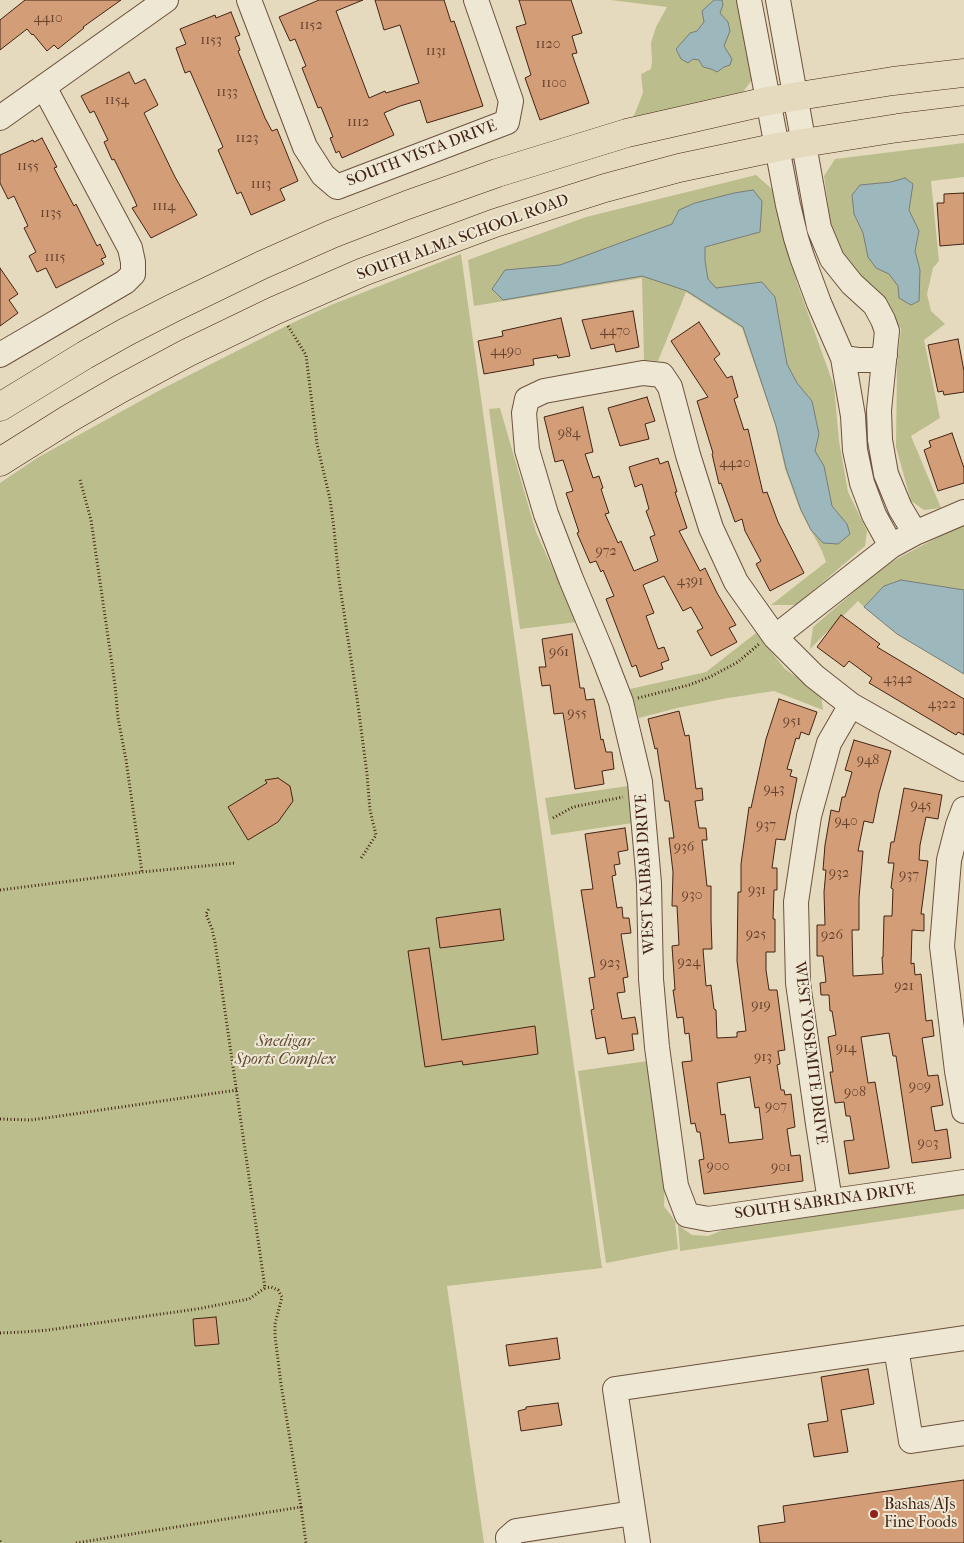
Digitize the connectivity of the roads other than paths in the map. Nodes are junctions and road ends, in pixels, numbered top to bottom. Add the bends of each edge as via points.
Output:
1 (166, 0) edge
2 (249, 0) edge
3 (476, 0) edge
4 (749, 0) edge
5 (778, 0) edge
6 (964, 73) edge
7 (44, 86) junction
8 (796, 96) junction
9 (768, 102) junction
10 (0, 118) edge
11 (964, 120) edge
12 (804, 143) junction
13 (778, 147) junction
14 (0, 355) edge
15 (885, 355) junction
16 (843, 358) junction
17 (0, 407) edge
18 (0, 462) edge
19 (964, 512) edge
20 (915, 533) junction
21 (891, 546) junction
22 (773, 634) junction
23 (851, 705) junction
24 (964, 769) edge
25 (964, 809) edge
26 (964, 1111) edge
27 (964, 1182) edge
28 (830, 1201) junction
29 (687, 1215) joint
30 (964, 1338) edge
31 (896, 1348) junction
32 (964, 1433) edge
33 (633, 1513) junction
34 (508, 1543) edge
35 (638, 1543) edge

1 - 7 street
2 - 3 street, SOUTH VISTA DRIVE via 305,147 323,175 337,187 506,122 511,101
4 - 9 street
5 - 8 street
6 - 8 main road via 893,80
7 - 10 street
7 - 14 street via 130,248 133,274
8 - 9 main road
8 - 12 street
9 - 13 street
9 - 17 main road via 594,142 497,173 332,234 173,308
11 - 12 main road, SOUTH ALMA SCHOOL ROAD
12 - 13 main road, SOUTH ALMA SCHOOL ROAD
12 - 15 street via 819,228 832,259 875,305 883,320 887,331
13 - 16 street via 788,205 802,257
13 - 18 main road, SOUTH ALMA SCHOOL ROAD via 605,188 496,223 363,272 186,353
15 - 16 street via 875,360
15 - 20 street via 880,440 886,474
16 - 21 street via 862,483
19 - 20 street
20 - 21 street
21 - 22 street
22 - 23 street via 814,676
22 - 29 street, WEST KAIBAB DRIVE via 736,582 711,528 670,387 662,375 644,373 544,391 527,399 524,413 527,450 570,579 621,702 640,782 649,883 651,979 657,1047 676,1186
23 - 24 street
23 - 28 street, WEST YOSEMITE DRIVE via 829,743 809,816 796,902 798,983
25 - 26 street via 949,860 942,946
27 - 28 street, SOUTH SABRINA DRIVE
28 - 29 street, SOUTH SABRINA DRIVE via 708,1219
30 - 31 street
31 - 32 street via 911,1441
31 - 33 street via 615,1389
33 - 34 street via 516,1531 508,1538
33 - 35 street

